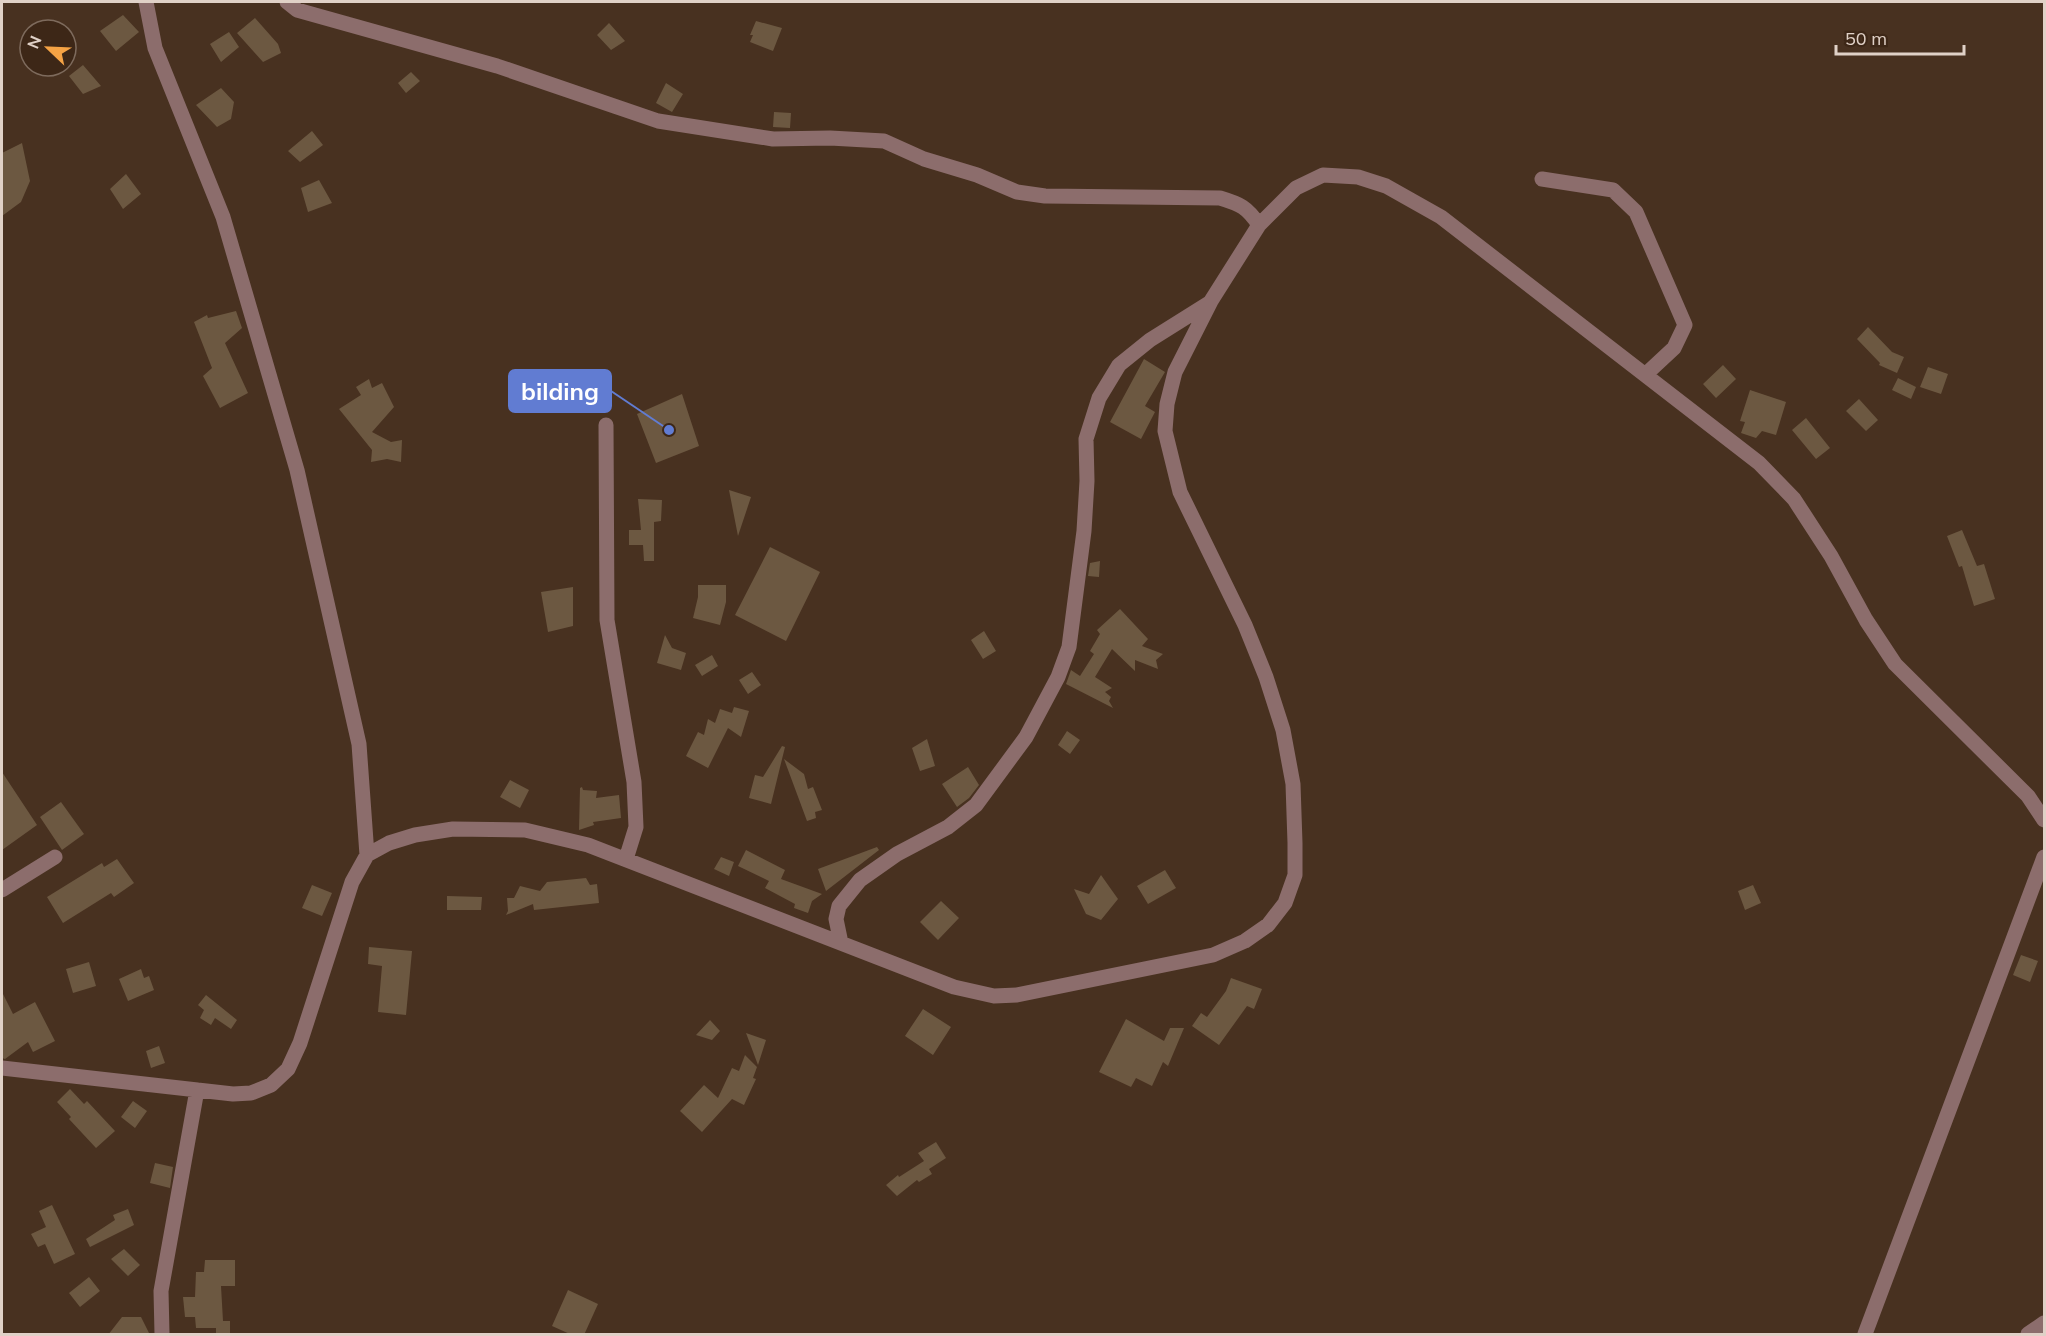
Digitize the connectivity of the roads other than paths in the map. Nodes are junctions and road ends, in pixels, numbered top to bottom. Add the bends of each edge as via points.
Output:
1 (146, 2) edge
2 (286, 2) edge
3 (1542, 179) dead end
4 (1259, 225) junction
5 (1211, 301) junction
6 (1645, 375) junction
7 (606, 425) dead end
8 (2044, 820) edge
9 (367, 855) junction
10 (55, 857) dead end
11 (2044, 857) edge
12 (626, 859) junction
13 (2, 890) edge
14 (842, 943) junction
15 (2, 1068) edge
16 (197, 1090) junction
17 (2044, 1323) edge
18 (162, 1335) edge
19 (1864, 1335) edge
20 (2028, 1335) edge

1 - 9 street via 155,48 222,217 297,470 359,744
2 - 4 street via 297,10 497,66 658,121 773,139 884,141 1026,194 1220,198 1242,205
3 - 6 street via 1613,190 1636,212 1685,325 1674,348
4 - 5 street
4 - 6 street via 1296,188 1323,175 1358,177 1386,186 1441,217
5 - 14 street via 1119,365 1099,398 1086,439 1084,531 1069,647 1058,678 1026,737 976,805 948,827 897,854 860,880 839,906 837,919
5 - 14 street via 1174,372 1165,431 1180,492 1245,625 1283,730 1293,784 1296,843 1295,875 1285,903 1268,926 1245,942 1213,955 1017,995 994,996 954,987
6 - 8 street via 1759,463 1794,499 1895,664 2028,796
7 - 12 street via 607,620 634,782 636,827
9 - 12 street via 415,835 492,828 556,836
9 - 16 street via 352,882 288,1069 271,1085 251,1093
10 - 13 street
11 - 19 street
12 - 14 street
15 - 16 street
16 - 18 street via 161,1291
17 - 20 street

